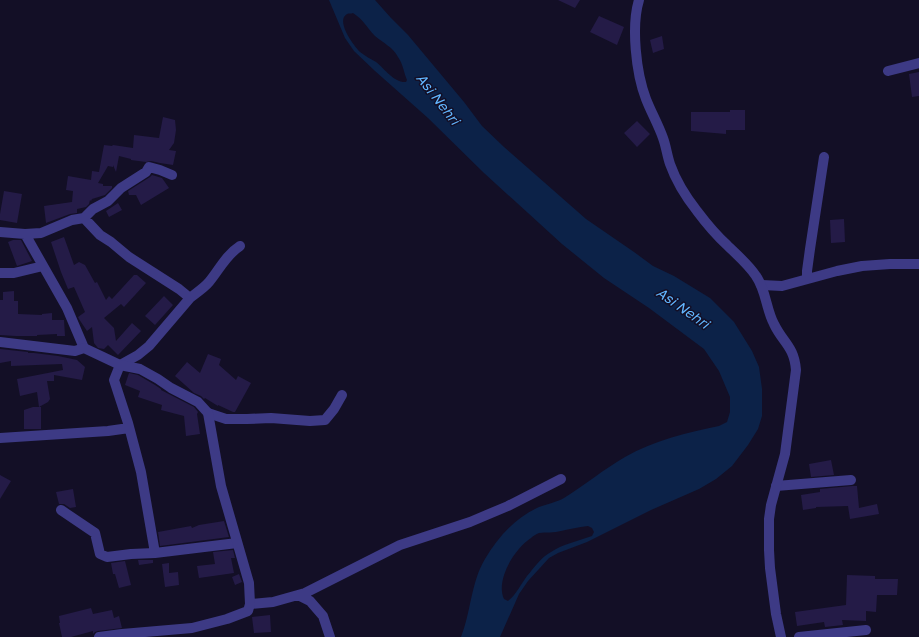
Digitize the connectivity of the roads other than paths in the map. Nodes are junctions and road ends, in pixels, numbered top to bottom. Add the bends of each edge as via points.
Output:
1 (639, 0) edge
2 (919, 63) edge
3 (888, 71) dead end
4 (824, 157) dead end
5 (172, 175) dead end
6 (84, 218) junction
7 (0, 232) edge
8 (25, 234) junction
9 (240, 246) dead end
10 (919, 264) edge
11 (43, 266) junction
12 (0, 273) edge
13 (807, 279) junction
14 (761, 285) junction
15 (190, 298) junction
16 (0, 342) edge
17 (84, 348) junction
18 (120, 365) junction
19 (342, 395) dead end
20 (208, 413) junction
21 (129, 428) junction
22 (0, 438) edge
23 (561, 479) dead end
24 (851, 480) dead end
25 (776, 486) junction
26 (61, 510) dead end
27 (237, 543) junction
28 (155, 553) junction
29 (298, 594) junction
30 (250, 604) junction
31 (866, 630) dead end
32 (99, 637) edge
33 (330, 637) edge
34 (782, 637) edge
35 (800, 637) edge

1 - 14 street via 635,34 642,85 674,173 697,212 750,269
2 - 3 street
4 - 13 street
5 - 6 street via 149,167 146,172 121,188
6 - 8 street via 72,220 41,233
6 - 15 street via 100,235 129,257
7 - 8 street
8 - 11 street
9 - 15 street via 208,283
10 - 13 street via 862,266
11 - 12 street via 14,273
11 - 17 street via 67,308
13 - 14 street via 782,286
14 - 25 street via 775,326 793,352 796,370 785,454
15 - 18 street via 149,346
16 - 17 street via 76,351
17 - 18 street
18 - 20 street via 140,368 198,402
18 - 21 street via 114,380
19 - 20 street via 325,420 226,419
20 - 27 street via 222,486
21 - 22 street
21 - 28 street via 141,472
23 - 29 street via 470,522 400,545 305,593
24 - 25 street
25 - 34 street via 769,519 769,550 774,600
26 - 28 street via 95,533 100,554 107,558
27 - 28 street
27 - 30 street via 249,583
29 - 30 street via 273,602
29 - 33 street via 310,602 322,616
30 - 32 street via 248,610 227,619 192,628
31 - 35 street

